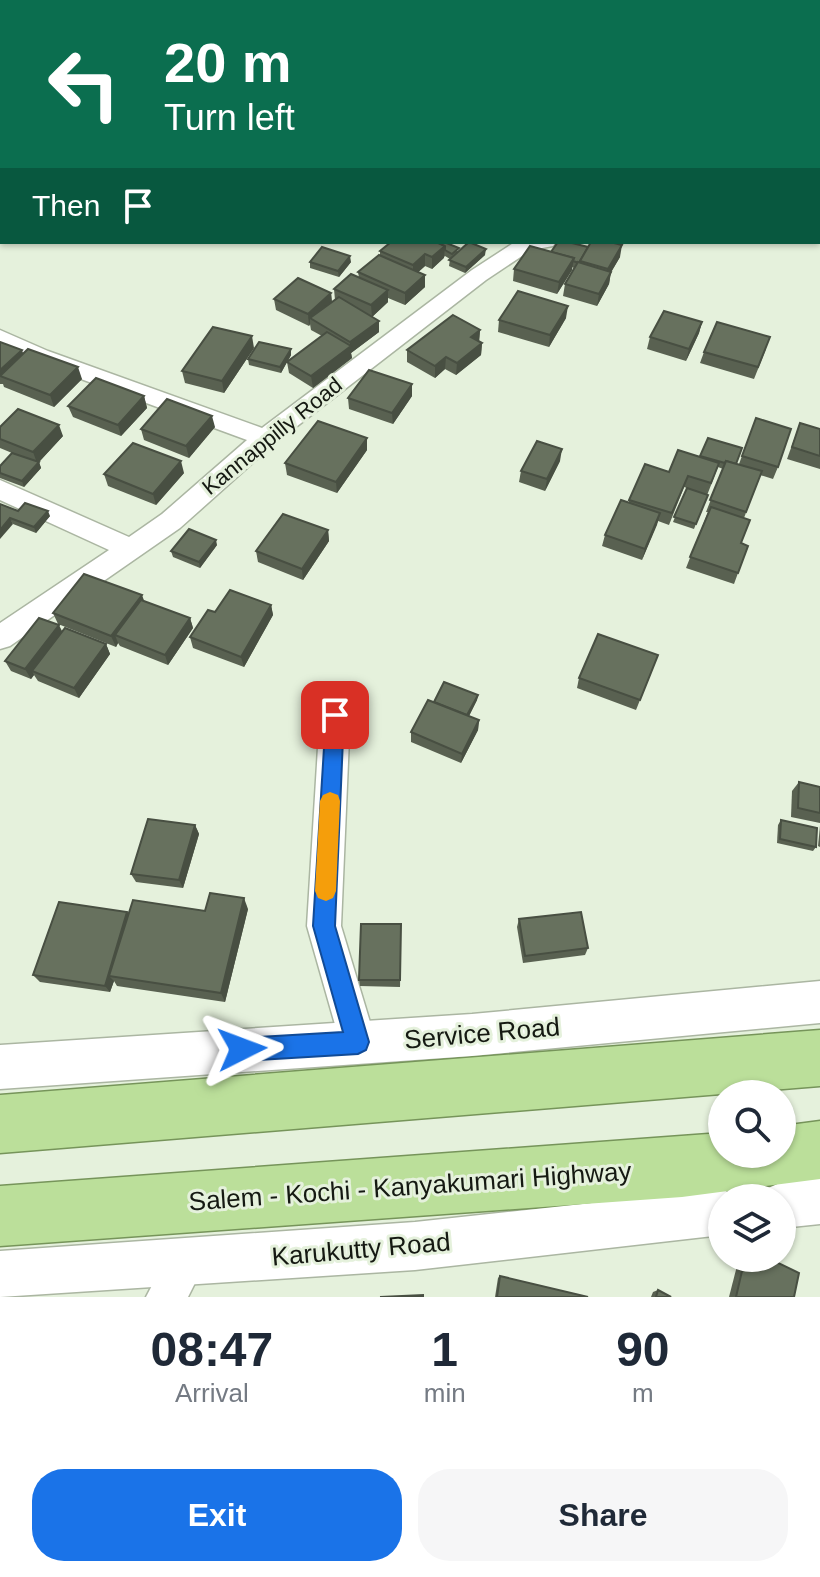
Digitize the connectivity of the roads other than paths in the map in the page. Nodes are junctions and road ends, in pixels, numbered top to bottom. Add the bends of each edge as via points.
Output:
1 (532, 244) edge
2 (0, 337) edge
3 (265, 438) junction
4 (0, 489) edge
5 (131, 549) junction
6 (0, 638) edge
7 (335, 715) dead end
8 (820, 1002) edge
9 (358, 1042) junction
10 (820, 1058) edge
11 (0, 1067) edge
12 (0, 1124) edge
13 (820, 1150) edge
14 (820, 1201) edge
15 (796, 1204) edge
16 (708, 1214) edge
17 (0, 1216) edge
18 (0, 1275) edge
19 (176, 1280) edge

1 - 3 street, Kannappilly Road via 479,275
2 - 3 street
3 - 5 street, Kannappilly Road
4 - 5 street
5 - 6 street, Kannappilly Road
7 - 9 street via 324,926
8 - 9 street, Service Road
9 - 11 street, Service Road
10 - 12 highway
13 - 17 highway, Salem - Kochi - Kanyakumari Highway via 682,1168
14 - 15 street
16 - 19 street, Karukutty Road via 415,1246
18 - 19 street, Karukutty Road

